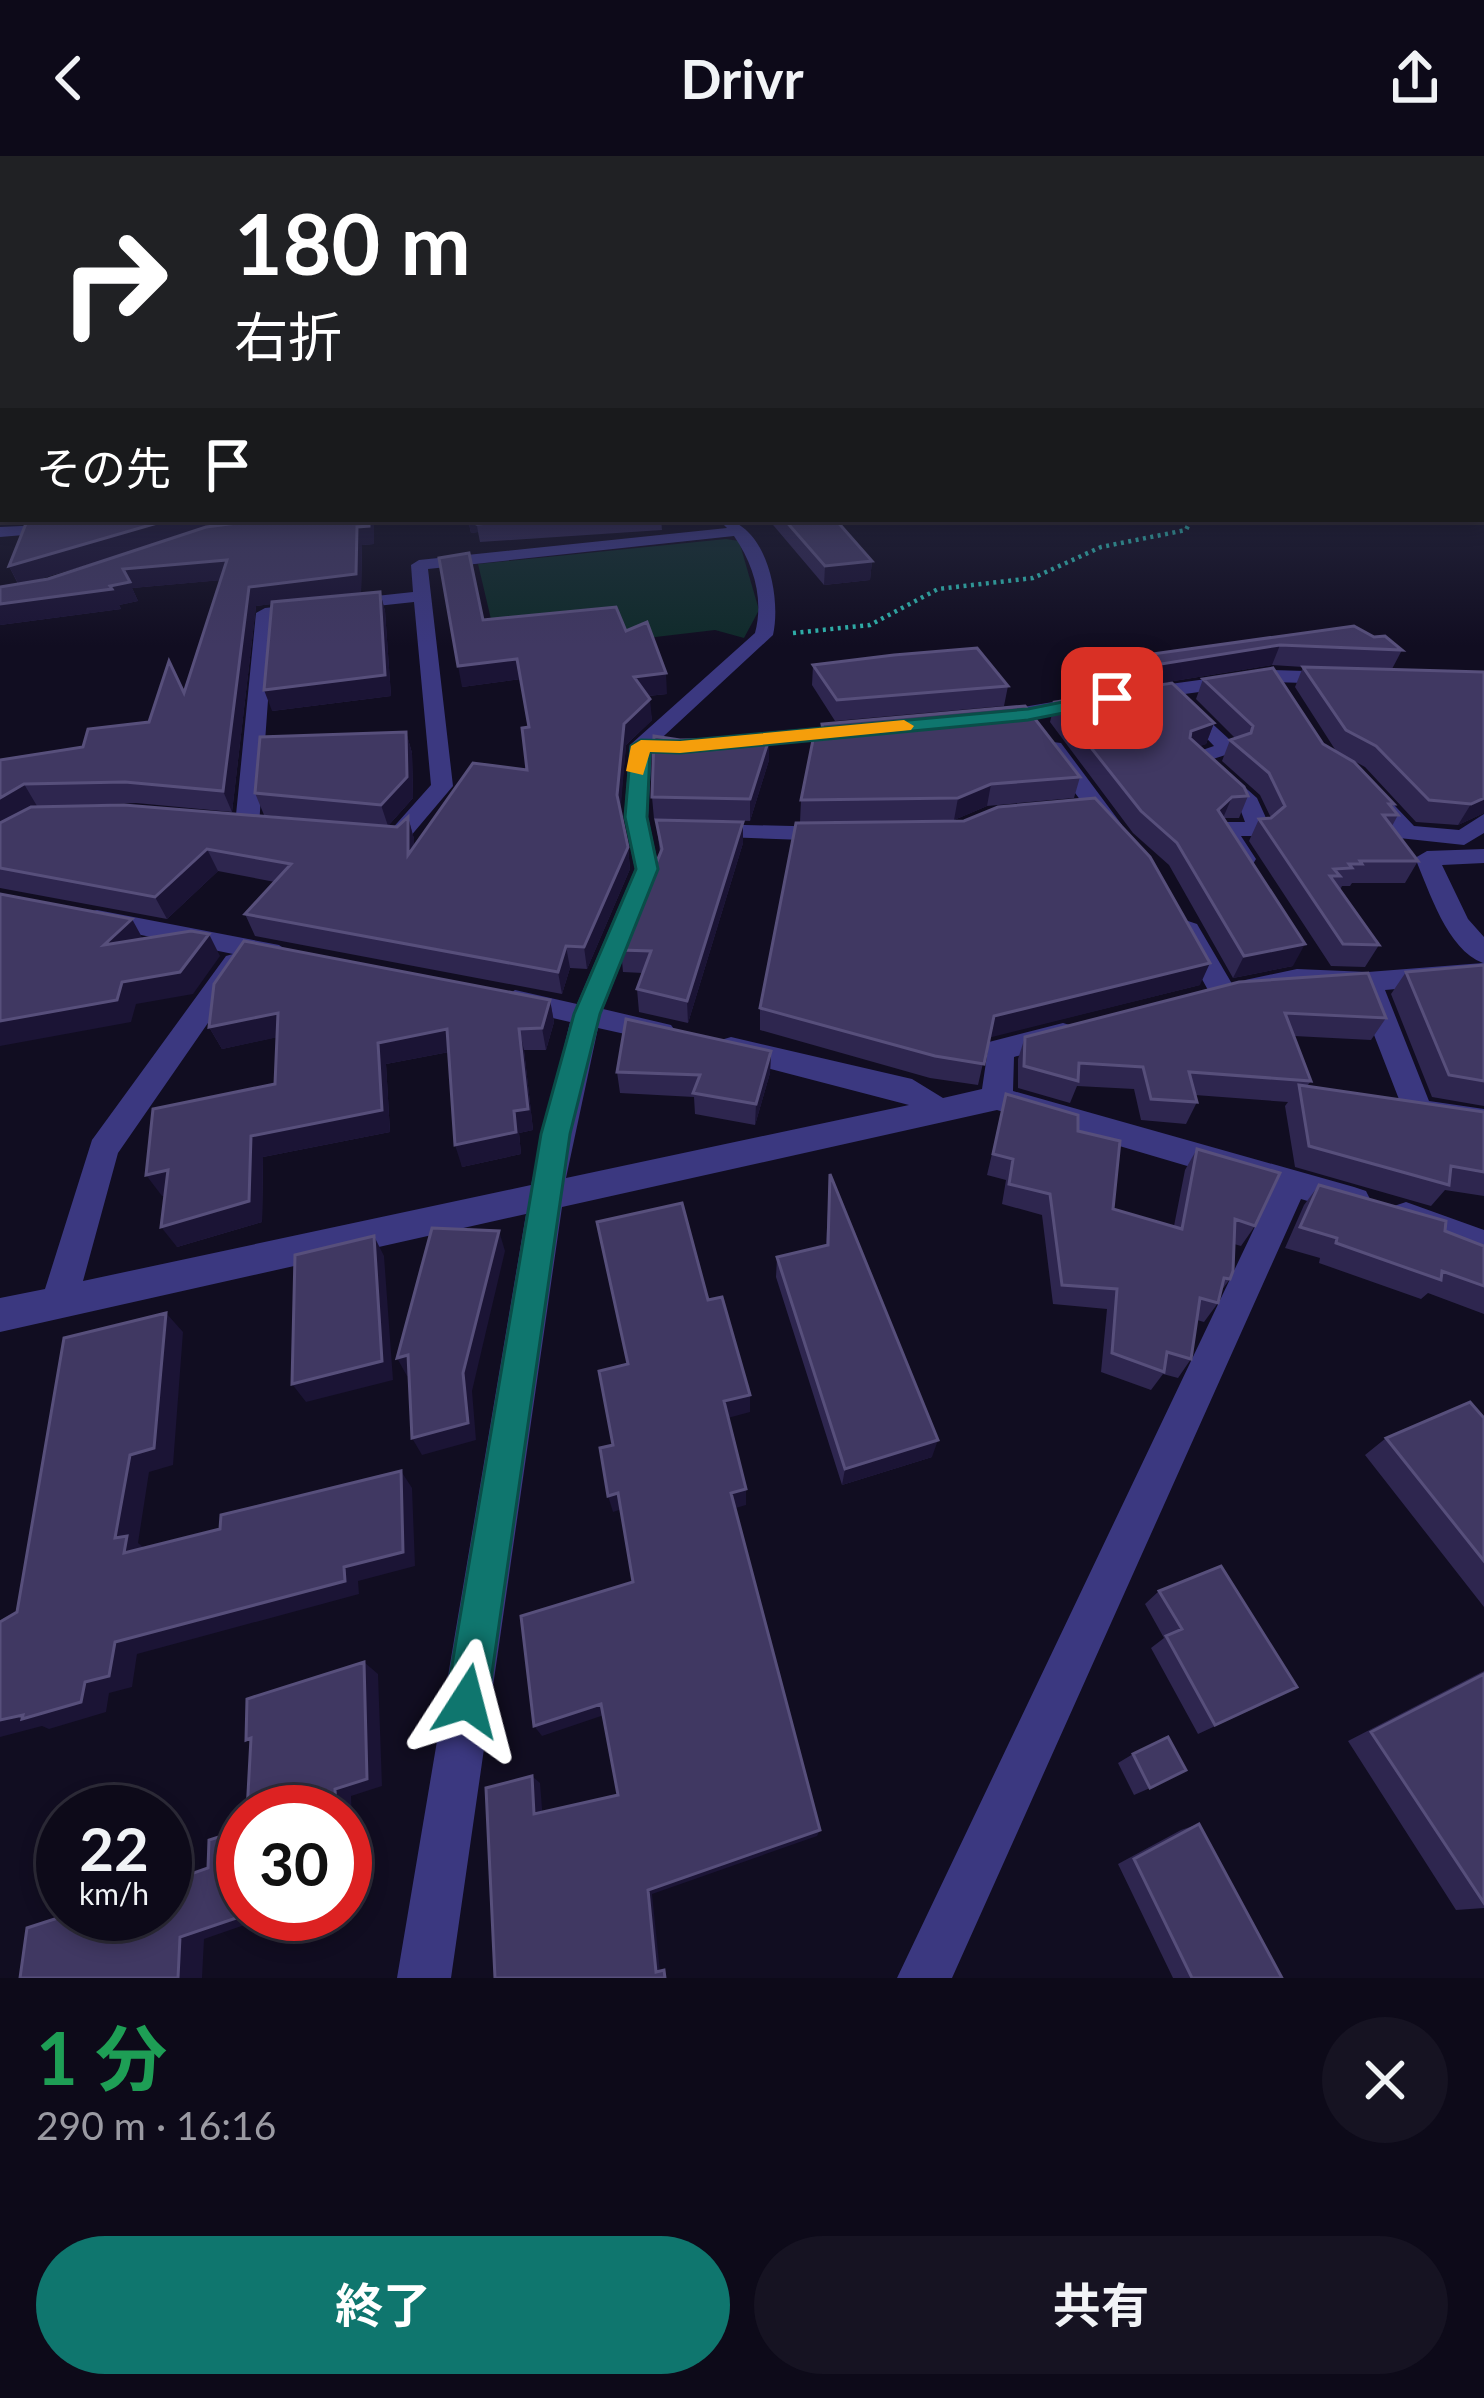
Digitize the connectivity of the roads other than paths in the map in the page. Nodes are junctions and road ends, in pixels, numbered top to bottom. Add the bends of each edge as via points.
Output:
1 (82, 525) edge
2 (733, 525) edge
3 (0, 532) edge
4 (422, 596) junction
5 (1272, 676) junction
6 (1358, 679) edge
7 (1169, 690) junction
8 (1293, 709) edge
9 (1028, 715) junction
10 (982, 719) edge
11 (889, 728) edge
12 (703, 745) edge
13 (641, 746) junction
14 (680, 747) edge
15 (1354, 775) edge
16 (1484, 821) edge
17 (247, 826) edge
18 (660, 830) junction
19 (1407, 832) junction
20 (354, 835) edge
21 (859, 835) edge
22 (1474, 850) edge
23 (1139, 856) edge
24 (1427, 858) junction
25 (1261, 885) edge
26 (67, 913) edge
27 (1178, 913) edge
28 (246, 948) junction
29 (1484, 954) edge
30 (314, 961) edge
31 (1484, 972) edge
32 (1368, 982) junction
33 (496, 997) edge
34 (587, 1014) junction
35 (1095, 1022) edge
36 (997, 1098) junction
37 (936, 1109) junction
38 (1484, 1121) edge
39 (1292, 1183) junction
40 (547, 1193) junction
41 (1484, 1245) edge
42 (59, 1302) junction
43 (0, 1315) edge
44 (424, 1978) edge
45 (924, 1978) edge

1 - 3 street
2 - 4 street via 419,566
2 - 13 street via 748,538 772,615 764,635
4 - 17 street via 265,614
4 - 20 street via 442,786 396,838
5 - 6 street
5 - 7 street
5 - 8 street
7 - 9 street
7 - 25 street via 1230,750 1196,757 1249,803 1259,829 1225,829
9 - 10 street
9 - 23 street via 1087,809
11 - 12 street
13 - 14 street
13 - 18 street via 636,762
15 - 19 street
16 - 22 street
18 - 21 street
18 - 34 street
19 - 22 street
19 - 24 street
22 - 24 street
24 - 29 street via 1457,922
26 - 28 street
27 - 32 street via 1213,996 1314,970
28 - 30 street
28 - 42 street via 103,1149
31 - 32 street
32 - 38 street via 1418,1111
33 - 34 street
34 - 37 street via 912,1091
34 - 40 street
35 - 36 street via 999,1050
36 - 37 street
36 - 39 street
37 - 40 street
39 - 41 street
39 - 45 street
40 - 42 street
40 - 44 street
42 - 43 street

